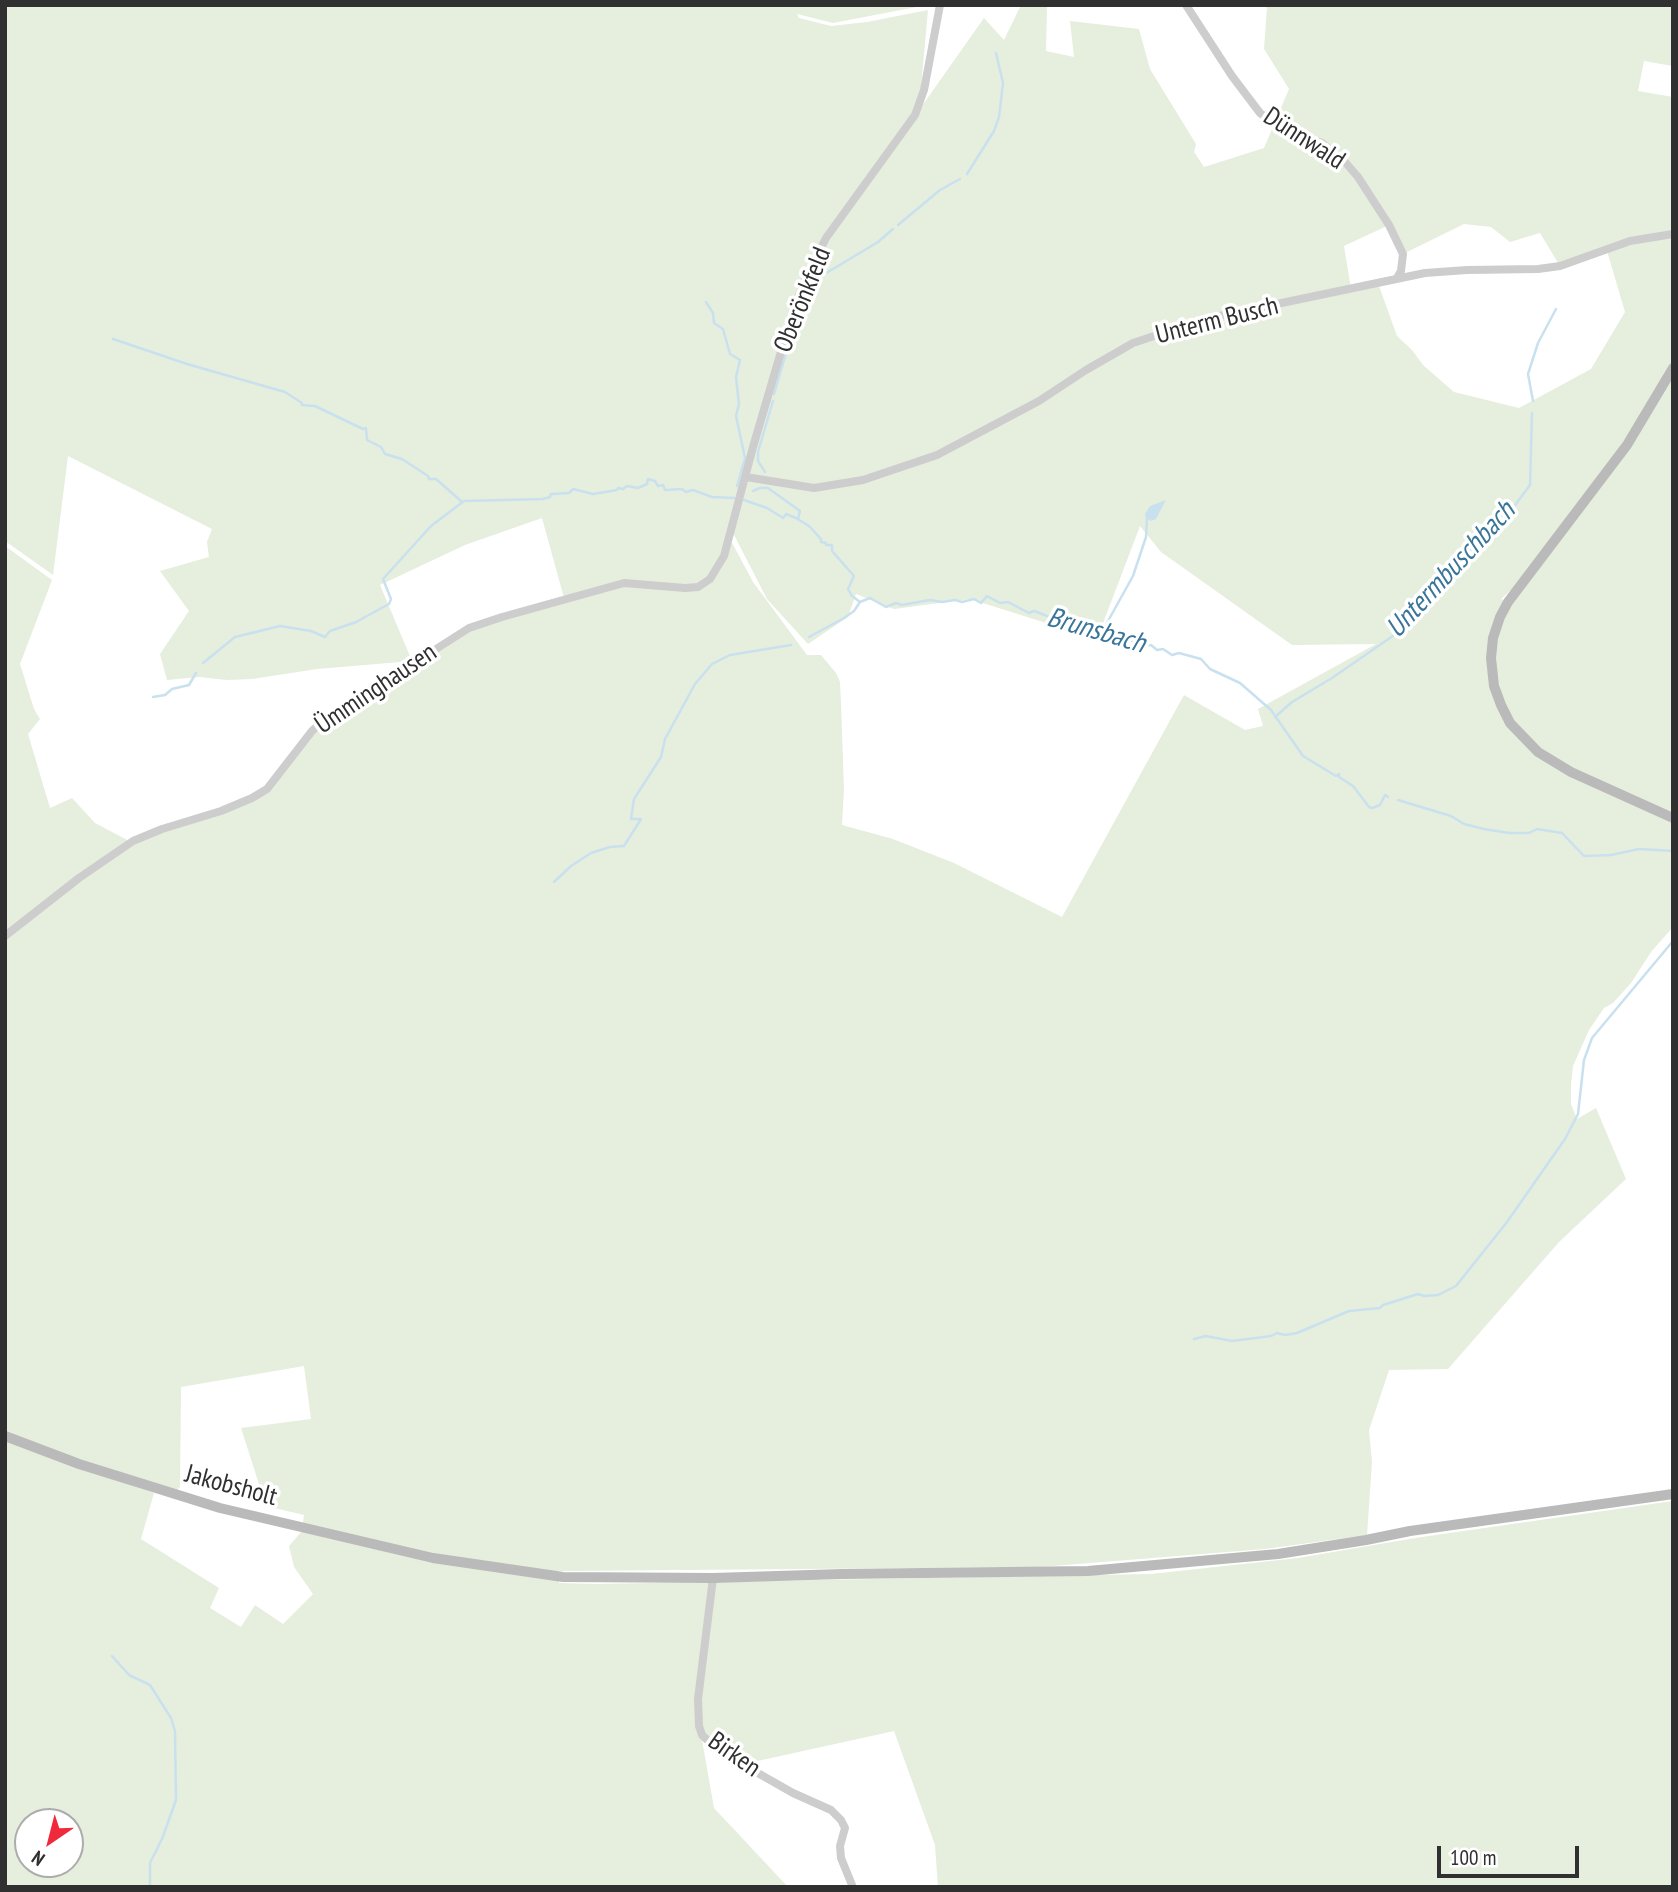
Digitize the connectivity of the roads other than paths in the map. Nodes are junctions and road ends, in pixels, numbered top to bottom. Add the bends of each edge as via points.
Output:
1 (940, 5) edge
2 (1186, 5) edge
3 (1673, 234) edge
4 (1397, 278) junction
5 (1673, 368) edge
6 (746, 477) junction
7 (714, 573) joint
8 (1673, 818) edge
9 (5, 936) edge
10 (5, 1436) edge
11 (1673, 1494) edge
12 (713, 1578) junction
13 (852, 1885) dead end

1 - 6 street, Oberönkfeld via 925,90 915,115 827,238 805,280
2 - 4 street, Dünnwald via 1260,113 1279,127 1322,143 1358,177 1403,254
3 - 4 street, Unterm Busch via 1630,241 1560,266
4 - 6 street, Unterm Busch via 1205,319 1133,343 1039,401 937,455 863,480 814,488
5 - 8 main road via 1628,444 1508,602 1496,627 1491,658 1501,705 1516,730 1538,752
6 - 7 street, Oberönkfeld via 724,556
7 - 9 street, Ümminghausen via 698,587 624,583 469,628 323,721 267,789 221,811 133,841
10 - 12 main road, Jakobsholt via 220,1508 433,1558 563,1577
11 - 12 main road, Jakobsholt via 1278,1554 1139,1567
12 - 13 street, Birken via 698,1699 702,1735 719,1751 841,1819 845,1828 841,1857

